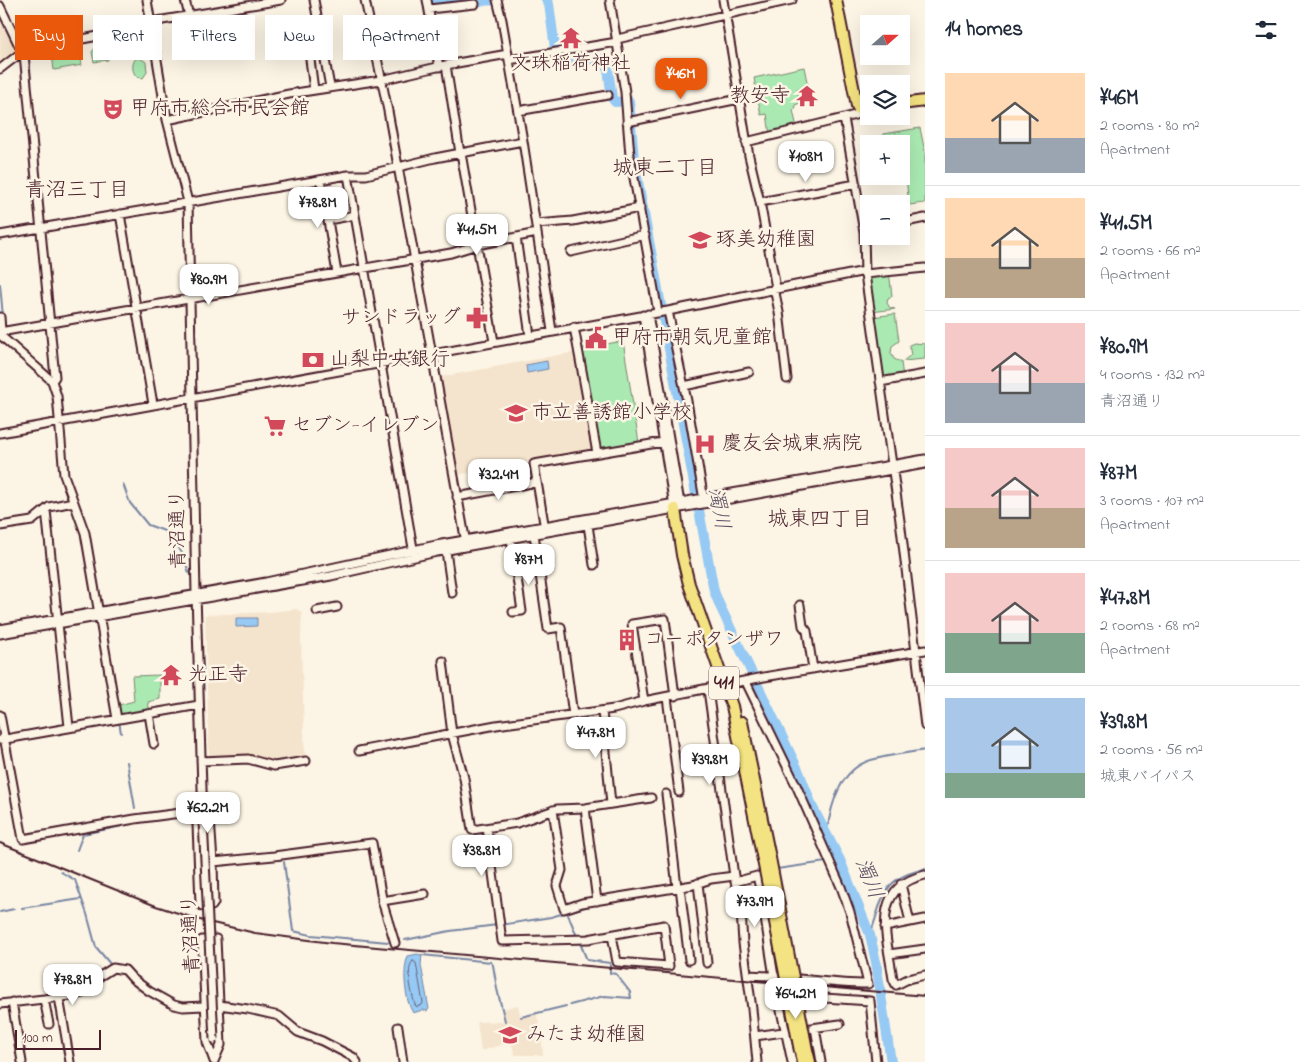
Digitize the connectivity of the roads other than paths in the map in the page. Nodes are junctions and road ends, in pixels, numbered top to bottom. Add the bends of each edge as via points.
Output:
1 (146, 0) edge
2 (185, 0) edge
3 (281, 0) edge
4 (314, 0) edge
5 (365, 0) edge
6 (427, 0) edge
7 (610, 0) edge
8 (723, 0) edge
9 (792, 0) edge
10 (836, 0) edge
11 (498, 2) edge
12 (475, 4) dead end
13 (0, 6) edge
14 (429, 9) junction
15 (726, 14) junction
16 (149, 15) edge
17 (189, 15) edge
18 (195, 15) edge
19 (15, 37) edge
20 (617, 40) junction
21 (508, 57) junction
22 (15, 59) edge
23 (24, 60) edge
24 (157, 60) edge
25 (310, 60) edge
26 (442, 66) junction
27 (0, 69) edge
28 (381, 80) junction
29 (330, 87) junction
30 (314, 90) junction
31 (608, 95) dead end
32 (739, 99) junction
33 (925, 101) edge
34 (910, 103) edge
35 (860, 108) edge
36 (518, 111) junction
37 (860, 112) edge
38 (844, 118) junction
39 (167, 120) junction
40 (627, 122) junction
41 (523, 141) junction
42 (746, 142) junction
43 (460, 153) junction
44 (398, 168) junction
45 (348, 175) junction
46 (321, 180) junction
47 (856, 184) junction
48 (188, 202) junction
49 (760, 202) junction
50 (860, 203) edge
51 (640, 208) junction
52 (120, 214) junction
53 (355, 215) junction
54 (925, 218) edge
55 (328, 220) junction
56 (910, 222) edge
57 (536, 224) junction
58 (40, 228) junction
59 (537, 233) junction
60 (0, 235) edge
61 (645, 235) junction
62 (516, 238) junction
63 (476, 245) junction
64 (866, 245) edge
65 (571, 252) dead end
66 (414, 260) junction
67 (364, 268) junction
68 (925, 268) edge
69 (865, 272) junction
70 (337, 273) junction
71 (775, 288) junction
72 (190, 298) junction
73 (137, 308) junction
74 (668, 310) junction
75 (658, 312) junction
76 (646, 314) junction
77 (0, 317) edge
78 (49, 323) junction
79 (574, 328) junction
80 (552, 332) junction
81 (0, 333) edge
82 (530, 336) junction
83 (494, 342) junction
84 (432, 354) junction
85 (380, 364) junction
86 (749, 372) dead end
87 (925, 374) edge
88 (787, 379) dead end
89 (53, 380) junction
90 (880, 382) junction
91 (684, 386) junction
92 (192, 398) junction
93 (153, 404) junction
94 (59, 422) junction
95 (0, 433) edge
96 (666, 441) junction
97 (597, 453) junction
98 (925, 459) edge
99 (925, 464) edge
100 (892, 467) junction
101 (537, 482) junction
102 (457, 498) junction
103 (704, 500) junction
104 (73, 502) junction
105 (681, 504) junction
106 (46, 510) junction
107 (588, 525) junction
108 (0, 526) edge
109 (545, 529) junction
110 (534, 534) junction
111 (511, 539) junction
112 (466, 543) junction
113 (446, 551) junction
114 (414, 553) junction
115 (594, 565) dead end
116 (452, 593) dead end
117 (196, 597) junction
118 (800, 605) dead end
119 (337, 607) dead end
120 (317, 611) dead end
121 (513, 612) dead end
122 (99, 615) junction
123 (58, 622) junction
124 (0, 629) edge
125 (0, 634) edge
126 (925, 650) edge
127 (916, 651) junction
128 (443, 661) dead end
129 (813, 669) junction
130 (746, 682) junction
131 (729, 685) junction
132 (708, 690) junction
133 (675, 696) junction
134 (667, 697) junction
135 (644, 701) junction
136 (199, 704) junction
137 (602, 711) junction
138 (149, 714) junction
139 (0, 715) edge
140 (573, 715) junction
141 (117, 719) junction
142 (925, 726) edge
143 (69, 727) junction
144 (452, 734) junction
145 (2, 740) edge
146 (154, 744) dead end
147 (359, 751) dead end
148 (306, 760) dead end
149 (201, 761) junction
150 (679, 792) dead end
151 (666, 794) dead end
152 (652, 798) dead end
153 (611, 804) junction
154 (585, 808) junction
155 (203, 810) junction
156 (553, 810) junction
157 (487, 828) junction
158 (213, 862) junction
159 (925, 876) edge
160 (734, 879) junction
161 (698, 883) junction
162 (902, 884) junction
163 (679, 887) junction
164 (425, 894) dead end
165 (382, 901) junction
166 (597, 901) junction
167 (925, 920) edge
168 (910, 922) junction
169 (885, 927) junction
170 (612, 934) junction
171 (395, 943) dead end
172 (925, 948) edge
173 (889, 954) junction
174 (689, 960) dead end
175 (706, 963) dead end
176 (748, 975) junction
177 (925, 975) edge
178 (774, 976) junction
179 (59, 997) junction
180 (809, 997) dead end
181 (44, 999) junction
182 (12, 1002) junction
183 (0, 1004) edge
184 (219, 1005) junction
185 (204, 1006) junction
186 (780, 1006) dead end
187 (49, 1024) dead end
188 (840, 1024) dead end
189 (398, 1027) dead end
190 (815, 1028) junction
191 (786, 1032) junction
192 (755, 1036) junction
193 (804, 1050) junction
194 (214, 1061) edge
195 (22, 1062) edge
196 (70, 1062) edge
197 (357, 1062) edge
198 (403, 1062) edge
199 (757, 1062) edge
200 (792, 1062) edge
201 (802, 1062) edge
202 (810, 1062) edge
203 (821, 1062) edge
204 (876, 1062) edge

1 - 16 street, 青沼通り
2 - 17 street
3 - 18 street
4 - 29 street
5 - 28 street
6 - 14 street
7 - 20 street
8 - 15 street
9 - 15 street
10 - 35 highway via 857,106
11 - 21 street
12 - 14 street
13 - 19 street
14 - 26 street
15 - 20 street
15 - 32 street
20 - 21 street via 555,53
20 - 40 street
21 - 26 street
21 - 36 street
22 - 27 street
23 - 58 street
24 - 39 street, 青沼通り
25 - 30 street
26 - 28 street
26 - 43 street
28 - 29 street
28 - 44 street
29 - 30 street
30 - 39 street
31 - 36 street
32 - 40 street
32 - 42 street
33 - 34 highway
36 - 41 street
37 - 38 street
38 - 42 street
38 - 47 street
39 - 48 street, 青沼通り
40 - 51 street
41 - 43 street
41 - 57 street
42 - 49 street
43 - 44 street
43 - 63 street
44 - 45 street via 366,176
44 - 66 street
45 - 46 street
45 - 53 street
46 - 48 street
46 - 55 street
47 - 49 street
47 - 50 street
48 - 52 street
48 - 72 street, 青沼通り
49 - 71 street
51 - 57 street via 573,221
51 - 61 street
52 - 58 street
52 - 73 street
53 - 55 street
53 - 67 street
54 - 56 street
55 - 70 street
57 - 59 street
58 - 60 street
58 - 78 street
59 - 62 street
59 - 80 street
61 - 65 street
61 - 75 street
62 - 63 street
62 - 82 street
63 - 66 street
63 - 83 street
64 - 69 street
66 - 67 street
66 - 84 street
67 - 70 street
67 - 85 street
68 - 69 street
69 - 71 street
69 - 90 street
70 - 72 street
71 - 74 street
71 - 88 street
72 - 73 street
72 - 92 street, 青沼通り
73 - 78 street
73 - 93 street
74 - 75 street
74 - 91 street
75 - 76 street
76 - 79 street
76 - 96 street
77 - 81 street
78 - 81 street
78 - 89 street
79 - 80 street
79 - 97 street
80 - 82 street
81 - 89 street
82 - 83 street
83 - 84 street
84 - 85 street
84 - 102 street
85 - 92 street
85 - 114 street
86 - 91 street
87 - 90 street
89 - 94 street
90 - 100 street
91 - 103 street
92 - 93 street
92 - 117 street, 青沼通り
93 - 94 street
94 - 95 street
94 - 104 street via 64,475
96 - 97 street
96 - 105 street
97 - 101 street via 534,464
98 - 100 street
99 - 100 street
100 - 103 street
100 - 127 street
101 - 102 street
101 - 109 street
102 - 112 street
103 - 105 street
104 - 106 street
104 - 122 street via 85,533
105 - 107 street
105 - 109 street
105 - 131 highway, 411 via 695,582
106 - 108 street via 32,521
106 - 123 street
107 - 109 street
107 - 115 street
109 - 110 street
109 - 112 street
110 - 111 street
110 - 140 street via 548,629 561,627
111 - 112 street
111 - 121 street via 522,611
112 - 113 street
112 - 114 street
113 - 114 street
113 - 116 street
114 - 117 street via 331,576
117 - 122 street
117 - 136 street, 青沼通り
118 - 129 street
119 - 120 street
122 - 123 street
122 - 141 street
123 - 124 street
123 - 125 street
123 - 143 street
126 - 127 street
127 - 129 street
127 - 142 street
128 - 144 street
129 - 130 street
130 - 131 street
130 - 178 street via 842,886 868,984
131 - 132 street
131 - 193 highway, 411, bridge via 746,737 766,859
132 - 133 street
132 - 160 street
133 - 134 street
133 - 135 street via 665,619 632,624
134 - 135 street
134 - 150 street
135 - 137 street
136 - 138 street
136 - 149 street, 青沼通り
137 - 140 street
137 - 153 street
138 - 141 street
138 - 146 street
139 - 145 street
140 - 144 street
141 - 143 street
143 - 145 street
144 - 147 street
144 - 157 street via 464,778 472,830
145 - 155 street via 23,839
148 - 149 street via 274,766 248,759
149 - 155 street, 青沼通り
151 - 163 street
152 - 153 street
153 - 154 street
154 - 156 street
154 - 166 street
155 - 158 street via 210,818
155 - 158 street via 196,824 202,906 214,903
155 - 194 street, 青沼通り, bridge
156 - 157 street via 517,823
156 - 166 street via 562,870 557,886 564,909
157 - 170 street via 502,940 588,939
158 - 165 street via 372,843
159 - 162 street
160 - 161 street
160 - 176 street
160 - 178 street via 757,876
161 - 163 street
161 - 175 street
162 - 168 street
162 - 169 street via 889,900
163 - 166 street
163 - 174 street
164 - 165 street
165 - 171 street
167 - 168 street
168 - 169 street
169 - 173 street
170 - 170 street via 664,925 669,966 618,962
172 - 173 street
173 - 177 street via 896,985
176 - 178 street
176 - 192 street
179 - 181 street
179 - 185 street via 82,993 113,968 124,970 149,991 174,1004
179 - 196 street
180 - 204 street via 870,1001
181 - 182 street
181 - 187 street
182 - 183 street
182 - 195 street
184 - 185 street via 216,939 202,940
184 - 194 street via 221,1045
184 - 197 street via 275,1014 298,1032 322,1041
185 - 194 street via 207,1042
186 - 191 street
188 - 190 street
189 - 198 street
190 - 191 street
190 - 203 street
191 - 192 street
191 - 200 street
192 - 199 street
193 - 201 highway, 411
193 - 202 highway, 411

